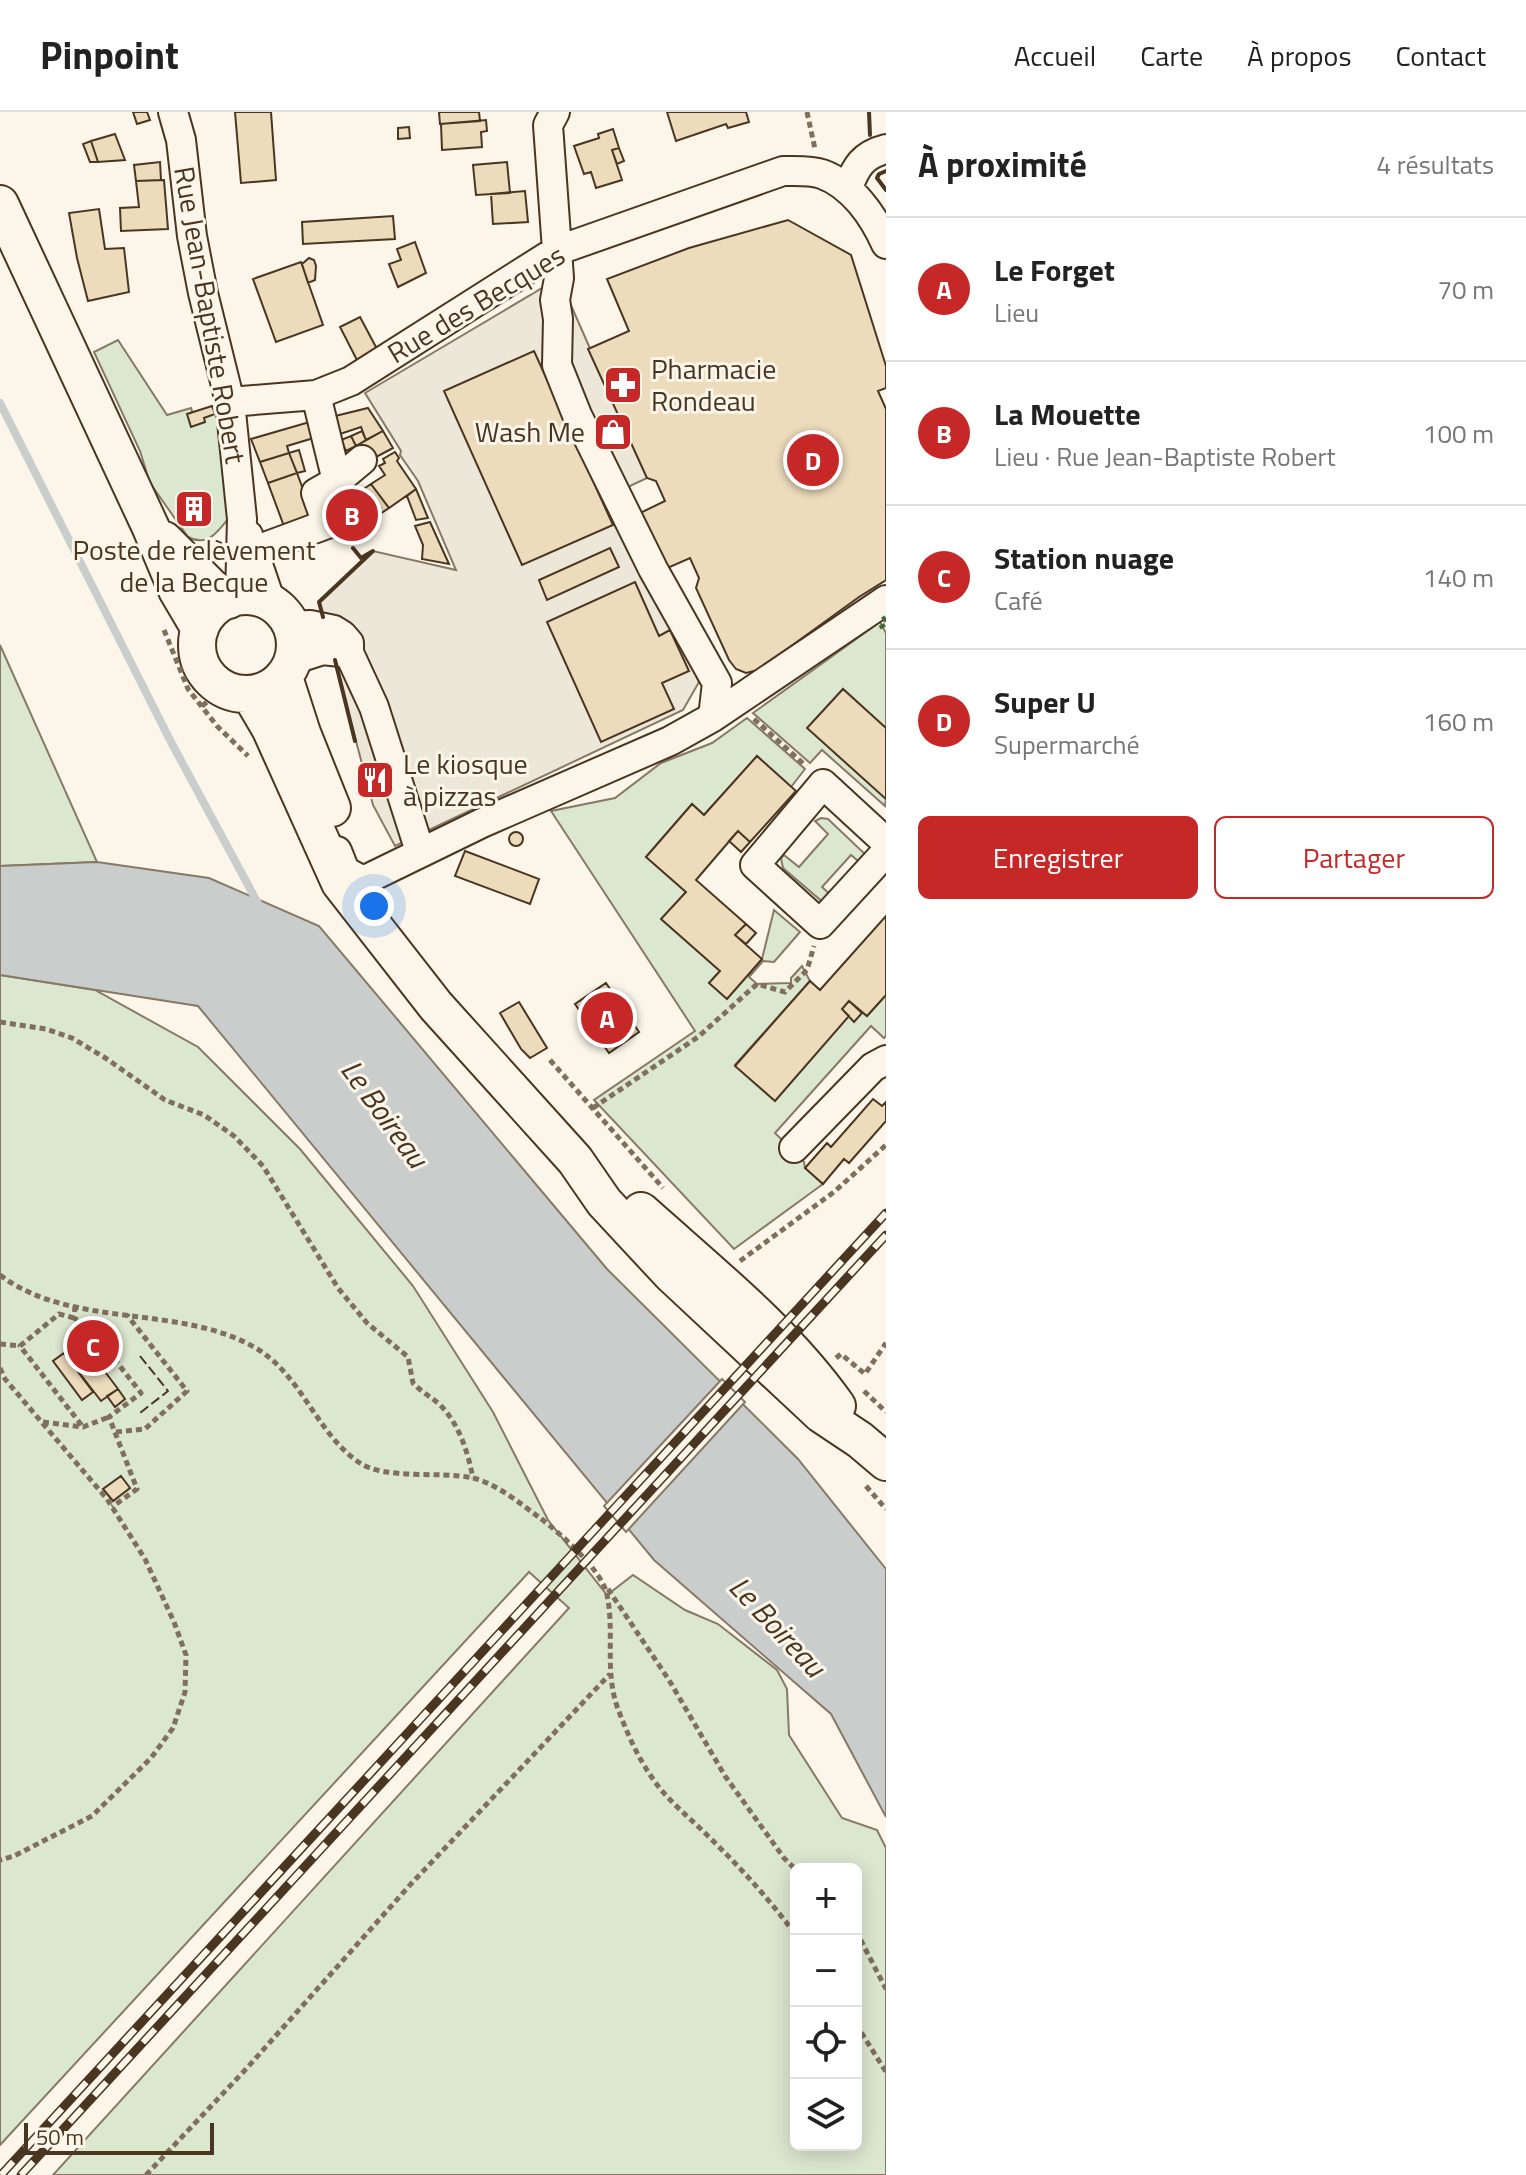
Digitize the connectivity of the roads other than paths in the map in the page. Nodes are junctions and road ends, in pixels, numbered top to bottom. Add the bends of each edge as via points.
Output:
1 (173, 112) edge
2 (555, 112) edge
3 (886, 149) edge
4 (848, 188) junction
5 (0, 204) edge
6 (884, 239) edge
7 (556, 251) junction
8 (316, 395) junction
9 (230, 402) junction
10 (362, 460) dead end
11 (337, 481) junction
12 (242, 519) junction
13 (151, 528) junction
14 (254, 551) junction
15 (886, 600) edge
16 (268, 627) junction
17 (200, 629) junction
18 (225, 696) junction
19 (713, 717) junction
20 (297, 786) junction
21 (886, 842) edge
22 (424, 851) junction
23 (886, 852) edge
24 (363, 881) junction
25 (412, 975) junction
26 (886, 1060) edge
27 (794, 1148) dead end
28 (873, 1451) edge

1 - 9 street, Rue Jean-Baptiste Robert via 203,293
2 - 7 street via 548,125
3 - 4 street via 870,153 857,166
4 - 6 street
4 - 7 street, Rue des Becques via 820,173 783,171
5 - 13 main road
7 - 8 street, Rue des Becques via 351,381
7 - 19 street via 557,365 653,569 717,683
8 - 9 street, Rue des Becques
8 - 11 street
9 - 12 street, Rue Jean-Baptiste Robert
10 - 11 street
11 - 14 street via 316,493 327,524
12 - 14 street, Rue Jean-Baptiste Robert
12 - 16 street, Rue Jean-Baptiste Robert
13 - 16 main road via 211,587
13 - 17 main road
14 - 16 street, Rue Jean-Baptiste Robert
15 - 19 street
16 - 17 main road via 211,611
16 - 18 main road via 268,689
16 - 22 street via 323,650 349,653 374,707
16 - 24 main road via 311,756
17 - 18 main road via 201,664
18 - 20 main road via 270,728
19 - 22 street
20 - 24 street via 315,802 345,871
20 - 25 main road via 340,883
21 - 23 street via 823,784 755,865 820,924
22 - 24 street
24 - 25 main road
25 - 28 main road via 575,1160 633,1204 762,1320 817,1378
26 - 27 street

